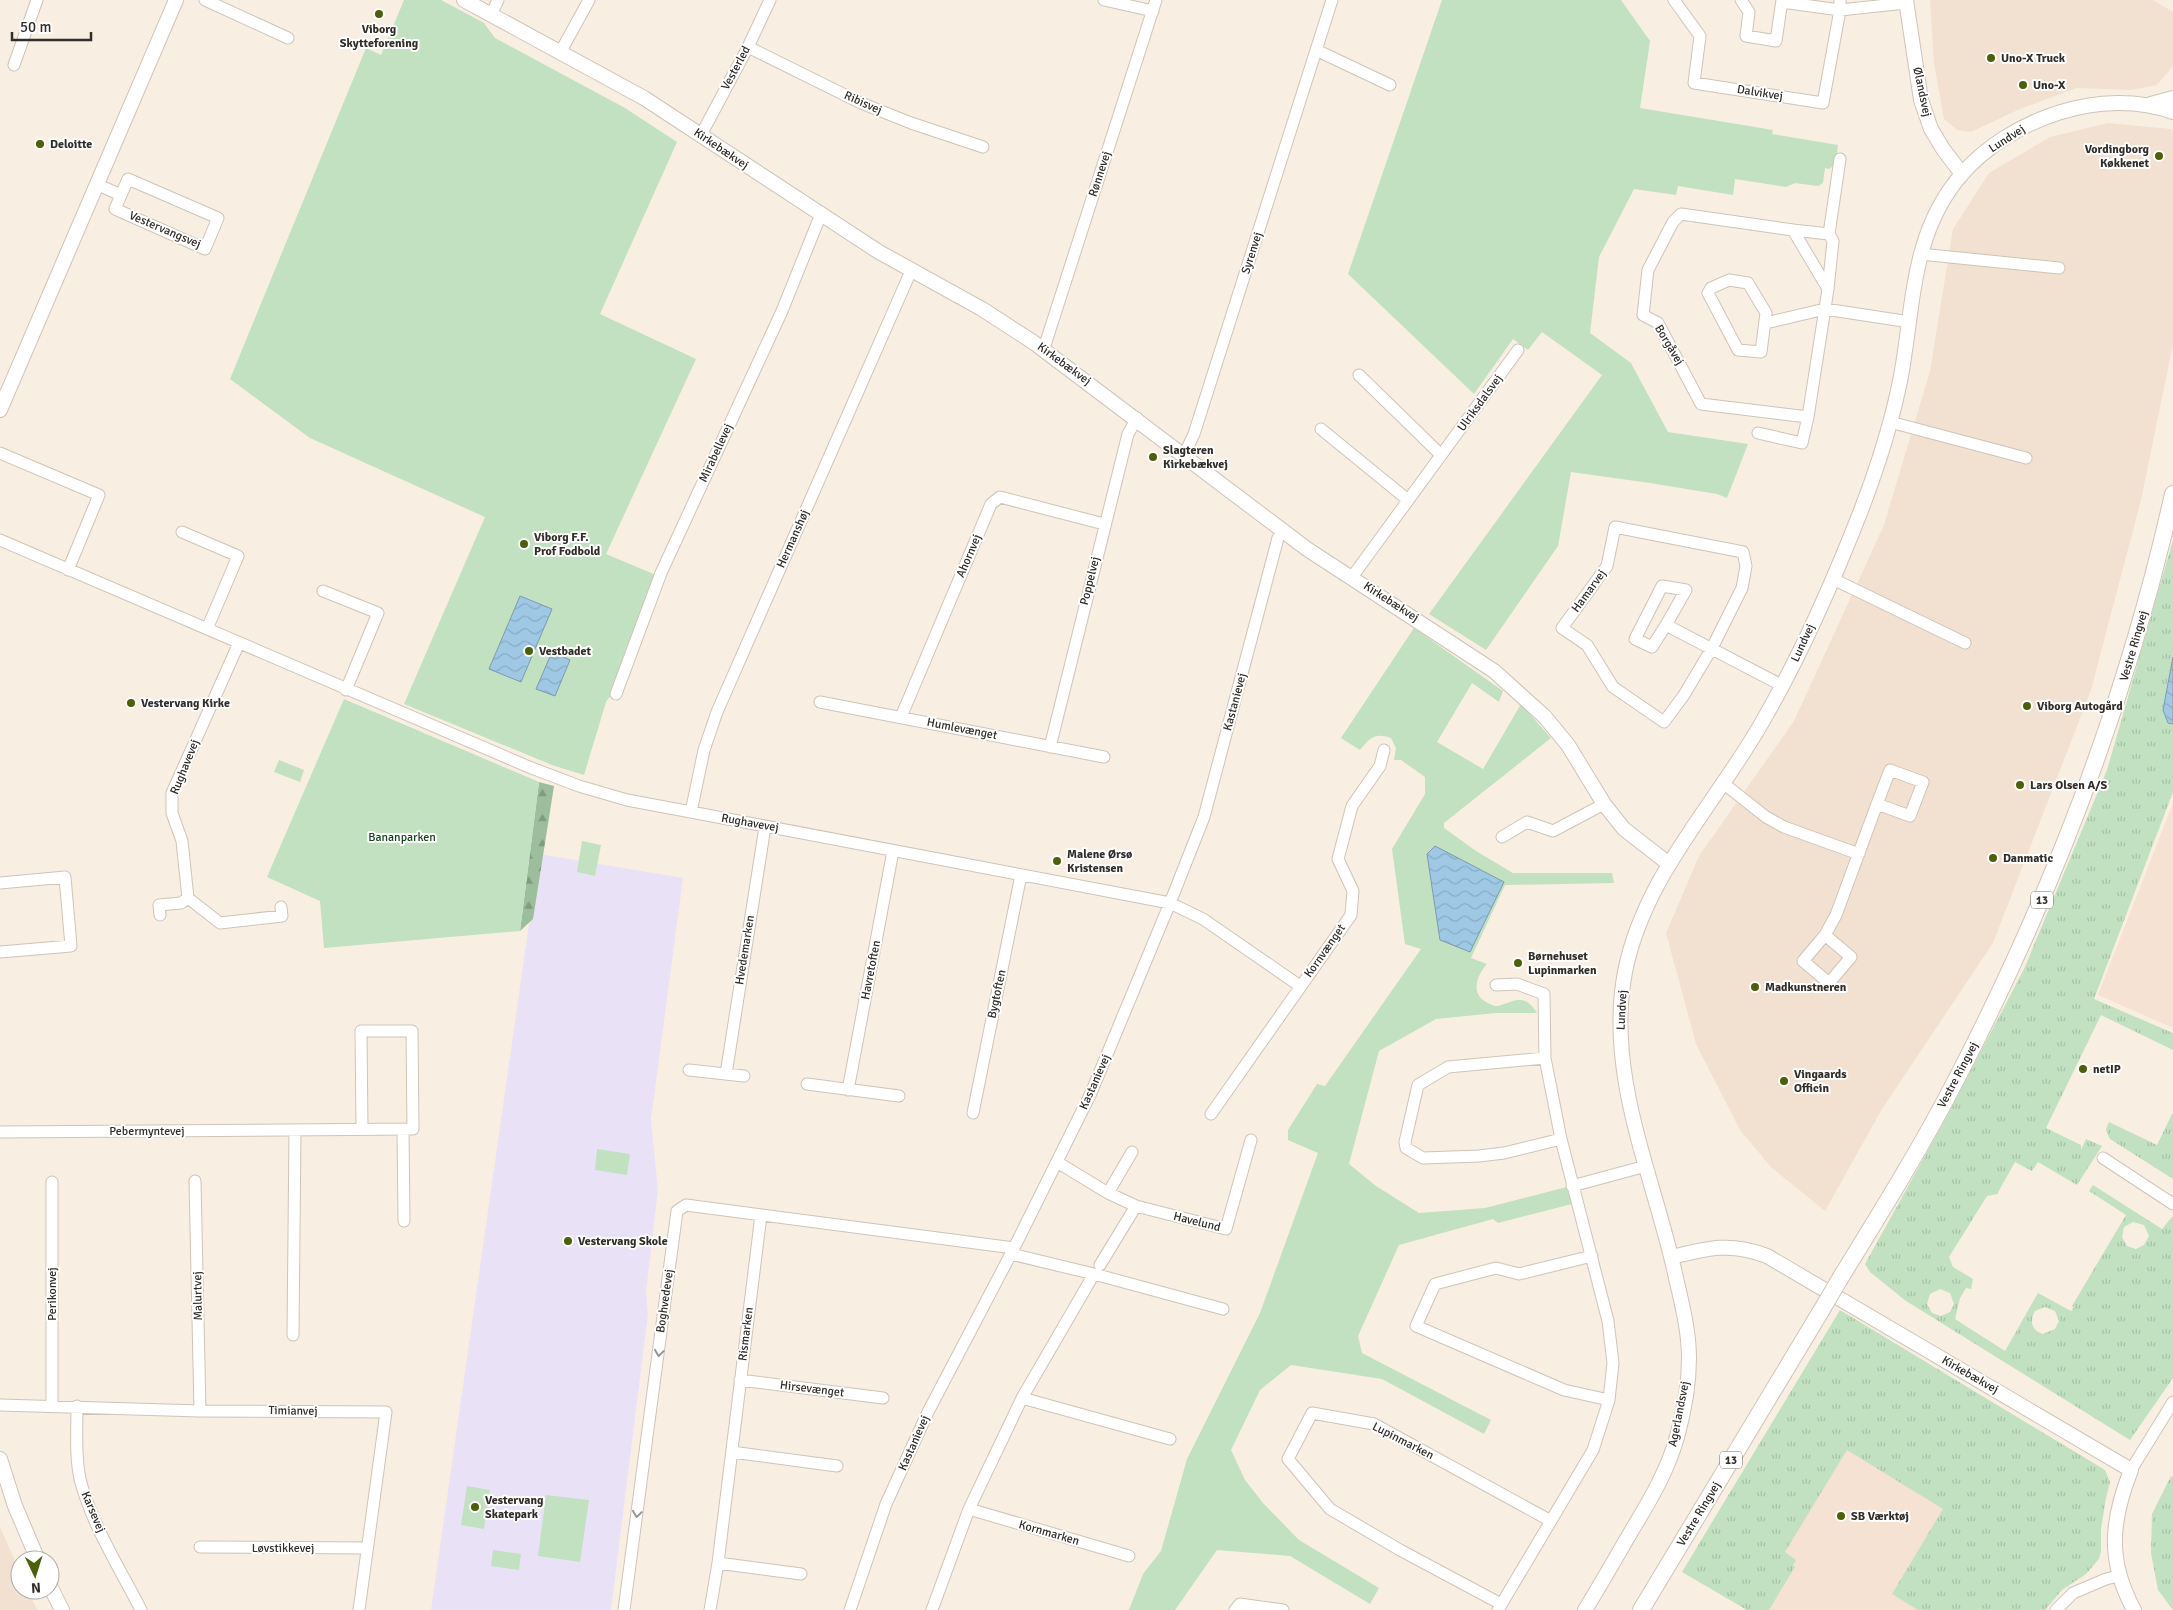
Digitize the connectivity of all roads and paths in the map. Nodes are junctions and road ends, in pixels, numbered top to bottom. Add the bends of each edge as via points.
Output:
1 (37, 0) edge
2 (176, 0) edge
3 (205, 0) edge
4 (464, 0) edge
5 (498, 0) edge
6 (589, 0) edge
7 (770, 0) edge
8 (1104, 0) edge
9 (1332, 0) edge
10 (1674, 0) edge
11 (1740, 0) edge
12 (1782, 1) edge
13 (1906, 1) edge
14 (1154, 5) edge
15 (1840, 5) edge
16 (491, 15) junction
17 (288, 38) dead end
18 (748, 47) junction
19 (1316, 50) junction
20 (561, 51) junction
21 (14, 65) dead end
22 (1390, 85) dead end
23 (2173, 98) edge
24 (2148, 105) junction
25 (2173, 112) edge
26 (701, 135) junction
27 (983, 147) dead end
28 (1840, 159) dead end
29 (1962, 174) junction
30 (96, 184) junction
31 (121, 195) junction
32 (821, 214) junction
33 (1793, 230) junction
34 (1828, 234) junction
35 (1920, 254) junction
36 (2059, 268) dead end
37 (911, 271) junction
38 (1828, 289) junction
39 (1825, 309) junction
40 (1910, 322) junction
41 (1766, 323) junction
42 (1042, 348) junction
43 (1518, 350) dead end
44 (1359, 375) dead end
45 (6, 381) edge
46 (0, 410) edge
47 (1137, 418) junction
48 (1808, 418) junction
49 (1890, 422) junction
50 (1321, 429) dead end
51 (1758, 433) dead end
52 (0, 453) edge
53 (1184, 455) junction
54 (1441, 455) junction
55 (2026, 458) dead end
56 (2173, 494) edge
57 (1408, 500) junction
58 (1104, 524) junction
59 (1283, 531) junction
60 (182, 532) dead end
61 (0, 540) edge
62 (68, 570) junction
63 (1352, 577) junction
64 (1832, 579) junction
65 (323, 591) dead end
66 (1666, 625) junction
67 (207, 629) junction
68 (239, 643) junction
69 (1965, 643) dead end
70 (1712, 648) junction
71 (1783, 686) junction
72 (346, 690) junction
73 (616, 694) dead end
74 (820, 702) dead end
75 (901, 717) junction
76 (1050, 747) junction
77 (1384, 750) dead end
78 (1104, 757) dead end
79 (1723, 783) junction
80 (1604, 804) junction
81 (1877, 804) junction
82 (690, 812) junction
83 (765, 827) junction
84 (1502, 837) dead end
85 (893, 851) junction
86 (1859, 854) junction
87 (1669, 864) junction
88 (1022, 875) junction
89 (0, 882) edge
90 (188, 898) junction
91 (1170, 903) junction
92 (282, 907) dead end
93 (160, 915) dead end
94 (1825, 934) dead end
95 (0, 952) edge
96 (1496, 985) dead end
97 (1300, 986) junction
98 (1545, 1058) junction
99 (689, 1070) dead end
100 (726, 1074) junction
101 (744, 1076) dead end
102 (807, 1084) dead end
103 (848, 1090) junction
104 (899, 1096) dead end
105 (972, 1113) dead end
106 (1211, 1114) dead end
107 (362, 1129) junction
108 (402, 1129) junction
109 (295, 1130) junction
110 (0, 1132) edge
111 (1561, 1139) junction
112 (1251, 1140) dead end
113 (1132, 1152) dead end
114 (2103, 1158) dead end
115 (1057, 1162) junction
116 (1646, 1166) junction
117 (195, 1181) dead end
118 (52, 1182) dead end
119 (1572, 1186) junction
120 (1108, 1193) junction
121 (2173, 1204) edge
122 (1136, 1206) junction
123 (761, 1215) junction
124 (404, 1221) dead end
125 (1012, 1251) junction
126 (1592, 1256) junction
127 (1672, 1256) junction
128 (1097, 1269) junction
129 (1223, 1309) dead end
130 (293, 1335) dead end
131 (740, 1380) junction
132 (883, 1398) dead end
133 (1022, 1398) junction
134 (1609, 1400) junction
135 (2173, 1402) edge
136 (0, 1405) edge
137 (52, 1406) junction
138 (77, 1406) junction
139 (200, 1411) junction
140 (1170, 1439) dead end
141 (732, 1452) junction
142 (0, 1459) edge
143 (837, 1466) dead end
144 (2131, 1470) junction
145 (969, 1509) junction
146 (1551, 1521) junction
147 (200, 1547) dead end
148 (367, 1548) junction
149 (34, 1550) edge
150 (1129, 1556) dead end
151 (718, 1563) junction
152 (801, 1574) dead end
153 (2118, 1576) junction
154 (1500, 1607) edge
155 (141, 1610) edge
156 (359, 1610) edge
157 (624, 1610) edge
158 (710, 1610) edge
159 (850, 1610) edge
160 (932, 1610) edge
161 (1236, 1610) edge
162 (1283, 1610) edge
163 (1585, 1610) edge
164 (1641, 1610) edge
165 (2056, 1610) edge
166 (2134, 1610) edge

1 - 21 street
2 - 30 street
3 - 17 street
4 - 16 street, Kirkebækvej
5 - 16 street
6 - 20 street
7 - 18 street, Vesterled
8 - 14 street
9 - 19 street, Syrenvej
10 - 15 street, Dalvikvej via 1700,36 1694,83 1823,103
11 - 12 street via 1749,12 1746,36 1776,41
12 - 15 street
13 - 15 street
13 - 29 street, Ølandsvej via 1921,100 1930,129
14 - 42 street, Rønnevej
16 - 20 street, Kirkebækvej
18 - 26 street, Vesterled
18 - 27 street, Ribisvej via 861,103
19 - 22 street
19 - 53 street, Syrenvej via 1194,434
20 - 26 street, Kirkebækvej
23 - 24 street, Lundvej
24 - 25 street, Lundvej
24 - 29 street, Lundvej via 2102,104 2067,110 2035,121 1989,149
26 - 32 street, Kirkebækvej
28 - 34 street
29 - 35 street, Lundvej via 1942,201
30 - 31 street, Vestervangsvej
30 - 45 street
31 - 31 street, Vestervangsvej via 128,179 218,218 205,249 115,209
32 - 37 street, Kirkebækvej
32 - 73 street, Mirabellevej via 782,311 661,573
33 - 34 street, Borgåvej
33 - 38 street
33 - 48 street, Borgåvej via 1680,214 1648,270 1643,315 1658,323 1701,404
34 - 38 street via 1833,241
35 - 36 street
35 - 40 street, Lundvej
37 - 42 street, Kirkebækvej via 982,309
37 - 82 street, Hermanshøj via 716,712
38 - 39 street
39 - 40 street
39 - 41 street
39 - 48 street
40 - 49 street, Lundvej
41 - 41 street via 1766,313 1748,283 1729,280 1711,288 1708,293 1738,350 1760,352
42 - 47 street, Kirkebækvej
43 - 54 street, Ulriksdalsvej
44 - 54 street
45 - 46 street
47 - 53 street, Kirkebækvej
47 - 58 street, Poppelvej via 1128,434
48 - 51 street via 1802,443
49 - 55 street
49 - 64 street, Lundvej via 1873,481
50 - 57 street
52 - 62 street via 99,495
53 - 59 street, Kirkebækvej
54 - 57 street, Ulriksdalsvej
56 - 164 main road, Vestre Ringvej / 13, bridge via 2158,562 2121,691 2073,824 2006,979 1956,1081 1904,1173
57 - 63 street, Ulriksdalsvej
58 - 75 street, Ahornvej via 1000,497 991,504
58 - 76 street, Poppelvej
59 - 63 street, Kirkebækvej
59 - 91 street, Kastanievej via 1278,538 1204,817
60 - 67 street via 238,556
61 - 62 street, Rughavevej
62 - 67 street, Rughavevej
63 - 80 street, Kirkebækvej via 1518,690 1568,745
64 - 69 street
64 - 71 street, Lundvej
65 - 72 street via 378,614
66 - 66 street via 1674,611 1686,590 1662,586 1635,639 1652,647
66 - 70 street
67 - 68 street, Rughavevej
68 - 72 street, Rughavevej
68 - 90 street, Rughavevej via 172,793 172,813 182,841
70 - 70 street, Hamarvej via 1742,588 1746,566 1743,552 1615,527 1607,566 1562,628 1587,645 1613,687 1664,722
70 - 71 street
71 - 79 street, Lundvej
72 - 82 street, Rughavevej via 560,779 627,800
74 - 75 street, Humlevænget
75 - 76 street, Humlevænget
76 - 78 street, Humlevænget
77 - 97 street, Kornvænget via 1380,766 1352,806 1338,859 1353,891 1350,915
79 - 86 street via 1766,818
79 - 87 street, Lundvej
80 - 84 street via 1553,831 1527,822
80 - 87 street, Kirkebækvej via 1624,829
81 - 81 street via 1910,816 1923,782 1890,770
81 - 86 street
82 - 83 street, Rughavevej
83 - 85 street, Rughavevej
83 - 100 street, Hvedemarken
85 - 88 street, Rughavevej
85 - 103 street, Havretoften
86 - 94 street via 1836,915
87 - 116 street, Lundvej via 1647,904 1635,936 1625,971 1621,1002 1624,1073
88 - 91 street, Rughavevej
88 - 105 street, Bygtoften
89 - 95 street via 65,877 71,946
90 - 92 street via 220,923 282,916
90 - 93 street via 181,903 159,905
91 - 97 street, Kornvænget via 1202,919
91 - 115 street, Kastanievej via 1091,1093
96 - 98 street, Lupinmarken via 1517,984 1544,994
97 - 106 street, Kornvænget
98 - 111 street, Lupinmarken
98 - 111 street via 1448,1067 1418,1085 1406,1148 1423,1158 1479,1156
99 - 100 street
100 - 101 street
102 - 103 street
103 - 104 street
107 - 108 street, Pebermyntevej
107 - 108 street via 360,1031 412,1031 413,1129
107 - 109 street, Pebermyntevej
108 - 124 street
109 - 110 street, Pebermyntevej
109 - 130 street
111 - 119 street, Lupinmarken
112 - 122 street, Havelund via 1226,1230
113 - 120 street
114 - 121 street
115 - 120 street, Havelund
115 - 125 street, Kastanievej
116 - 119 street
116 - 127 street, Lundvej
117 - 139 street, Malurtvej
118 - 137 street, Perikonvej
119 - 126 street, Lupinmarken
120 - 122 street, Havelund
122 - 128 street
123 - 125 street, Boghvedevej
123 - 131 street, Rismarken
123 -> 157 street, Boghvedevej via 686,1205 677,1211
125 - 128 street
125 - 159 street, Kastanievej via 928,1412 890,1496
126 - 134 street, Lupinmarken via 1608,1321 1612,1362
126 - 134 street via 1519,1274 1496,1268 1435,1284 1416,1326 1564,1390
127 - 144 street, Kirkebækvej via 1724,1247 1767,1256
127 - 163 street, Agerlandsvej via 1686,1321 1689,1358 1677,1437 1662,1479
128 - 129 street
128 - 133 street
131 - 132 street, Hirsevænget
131 - 141 street, Rismarken
133 - 140 street
133 - 145 street
134 - 146 street, Lupinmarken via 1593,1450
135 - 144 street
136 - 137 street, Timianvej
137 - 138 street, Timianvej
138 - 139 street, Timianvej
138 - 155 street, Karsevej via 77,1460 85,1496
139 - 148 street, Timianvej via 386,1412
141 - 143 street
141 - 151 street, Rismarken
142 - 149 street
144 - 153 street via 2115,1523
145 - 150 street, Kornmarken
145 - 160 street
146 - 154 street, Lupinmarken
146 - 154 street, Lupinmarken via 1374,1424 1312,1413 1288,1458 1330,1508
147 - 148 street, Løvstikkevej
148 - 156 street, Timianvej
151 - 152 street
151 - 158 street, Rismarken
153 - 165 street via 2073,1593
153 - 166 street
161 - 162 street via 1240,1604

